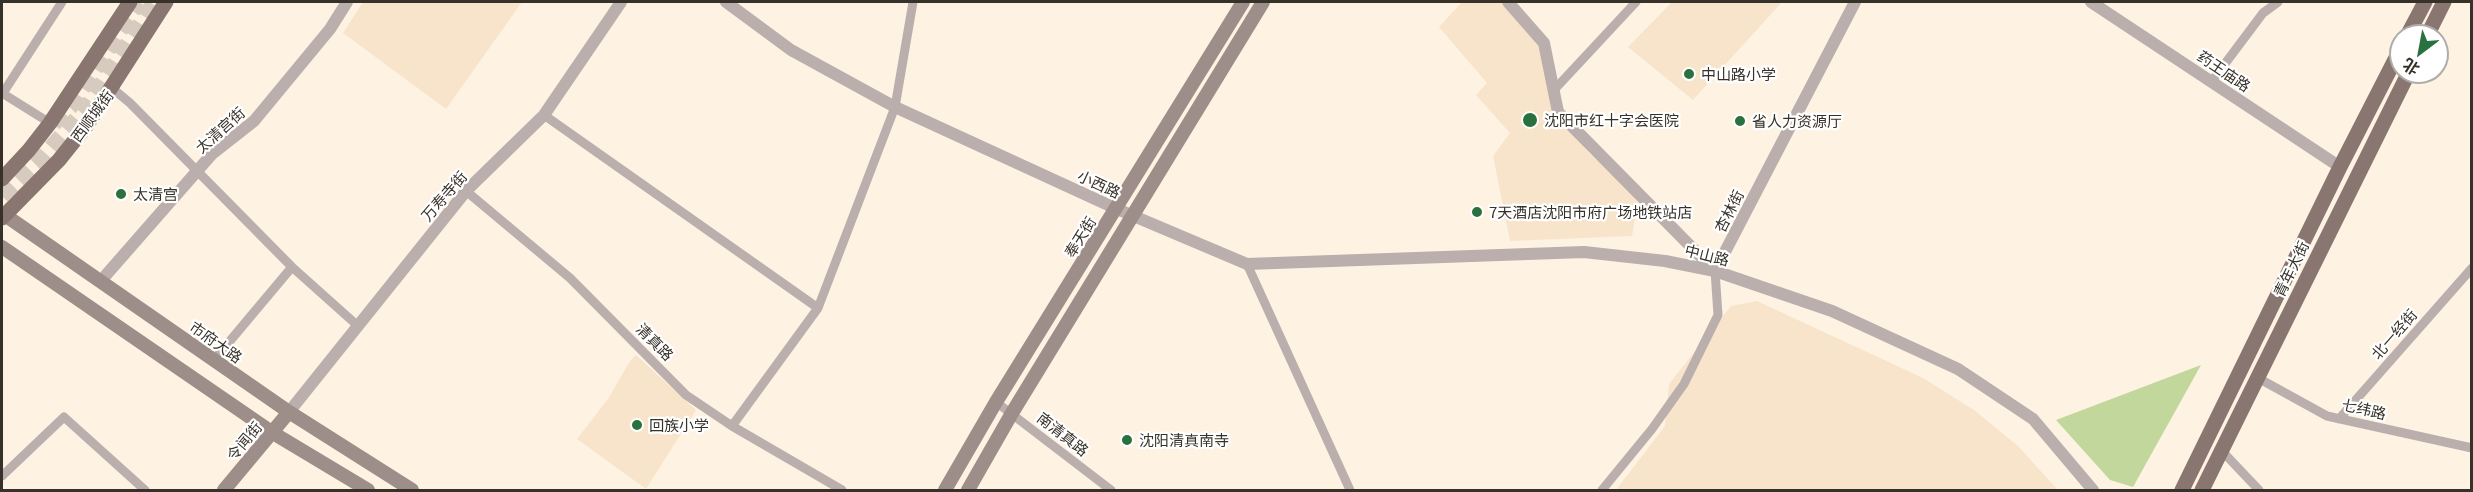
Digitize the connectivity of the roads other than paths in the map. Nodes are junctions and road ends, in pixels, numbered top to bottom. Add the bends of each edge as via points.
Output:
1 (62, 2) edge
2 (130, 2) edge
3 (166, 2) edge
4 (347, 2) edge
5 (621, 2) edge
6 (726, 2) edge
7 (913, 2) edge
8 (1243, 2) edge
9 (1263, 2) edge
10 (1508, 2) edge
11 (1635, 2) edge
12 (1855, 2) edge
13 (2091, 2) edge
14 (2278, 2) edge
15 (2425, 2) edge
16 (2444, 2) edge
17 (2413, 24) edge
18 (2433, 24) edge
19 (2389, 71) edge
20 (2212, 81) junction
21 (2403, 84) edge
22 (112, 88) junction
23 (1554, 90) junction
24 (2, 93) edge
25 (895, 106) junction
26 (544, 115) junction
27 (50, 123) junction
28 (2340, 167) junction
29 (198, 172) junction
30 (2, 179) edge
31 (466, 191) junction
32 (1117, 209) junction
33 (3, 216) edge
34 (1134, 216) junction
35 (2, 247) edge
36 (1247, 264) junction
37 (292, 267) junction
38 (2472, 268) edge
39 (1715, 271) junction
40 (106, 275) dead end
41 (818, 308) junction
42 (358, 326) junction
43 (219, 354) dead end
44 (2258, 378) junction
45 (996, 402) junction
46 (289, 412) junction
47 (1012, 413) junction
48 (2339, 418) junction
49 (732, 426) junction
50 (273, 433) junction
51 (2472, 448) edge
52 (2222, 451) junction
53 (2, 476) edge
54 (145, 490) edge
55 (224, 490) edge
56 (368, 490) edge
57 (412, 490) edge
58 (842, 490) edge
59 (945, 490) edge
60 (968, 490) edge
61 (1111, 490) edge
62 (1350, 490) edge
63 (1602, 490) edge
64 (2093, 490) edge
65 (2182, 490) edge
66 (2202, 490) edge
67 (2259, 490) edge

1 - 24 street
2 - 27 main road, 西顺城街
3 - 22 main road, 西顺城街
4 - 29 street, 太清宫街 via 330,29 254,121 212,154
5 - 26 street, 万寿寺街
6 - 25 street, 小西路 via 791,50
7 - 25 street
8 - 32 main road, 奉天街
9 - 34 main road
10 - 23 street via 1545,43
11 - 23 street
12 - 39 street, 杏林街
13 - 20 street, 药王庙路
14 - 20 street via 2263,13
15 - 17 main road
16 - 18 main road
19 - 28 main road, 青年大街
20 - 28 street, 药王庙路
21 - 44 main road, 青年大街
22 - 29 street
22 - 33 main road, 西顺城街 via 59,160
23 - 39 street via 1558,112
24 - 27 street
25 - 32 street, 小西路
25 - 41 street
26 - 31 street, 万寿寺街
26 - 41 street
27 - 30 main road, 西顺城街
28 - 65 main road, 青年大街
29 - 37 street
29 - 40 street, 太清宫街
31 - 42 street, 万寿寺街
31 - 49 street, 清真路 via 570,278 686,395
32 - 34 street, 小西路
32 - 45 main road, 奉天街
33 - 46 main road, 市府大路
34 - 36 street, 小西路
34 - 47 main road
35 - 50 main road
36 - 39 street, 中山路 via 1584,252
36 - 62 street
37 - 42 street
37 - 43 street
38 - 48 street, 北一经街
39 - 63 street via 1718,315 1684,384
39 - 64 street, 中山路 via 1832,311 1958,369 2032,419
41 - 49 street
42 - 46 street, 万寿寺街
44 - 48 street, 七纬路 via 2327,416
44 - 52 main road, 青年大街
45 - 47 street, 南清真路
45 - 59 main road, 奉天街
46 - 50 main road, 令闻街
46 - 57 main road, 市府大路
47 - 60 main road
47 - 61 street, 南清真路
48 - 51 street, 七纬路
49 - 58 street, 清真路
50 - 55 main road, 令闻街
50 - 56 main road
52 - 66 main road, 青年大街
52 - 67 street
53 - 54 street via 64,417

